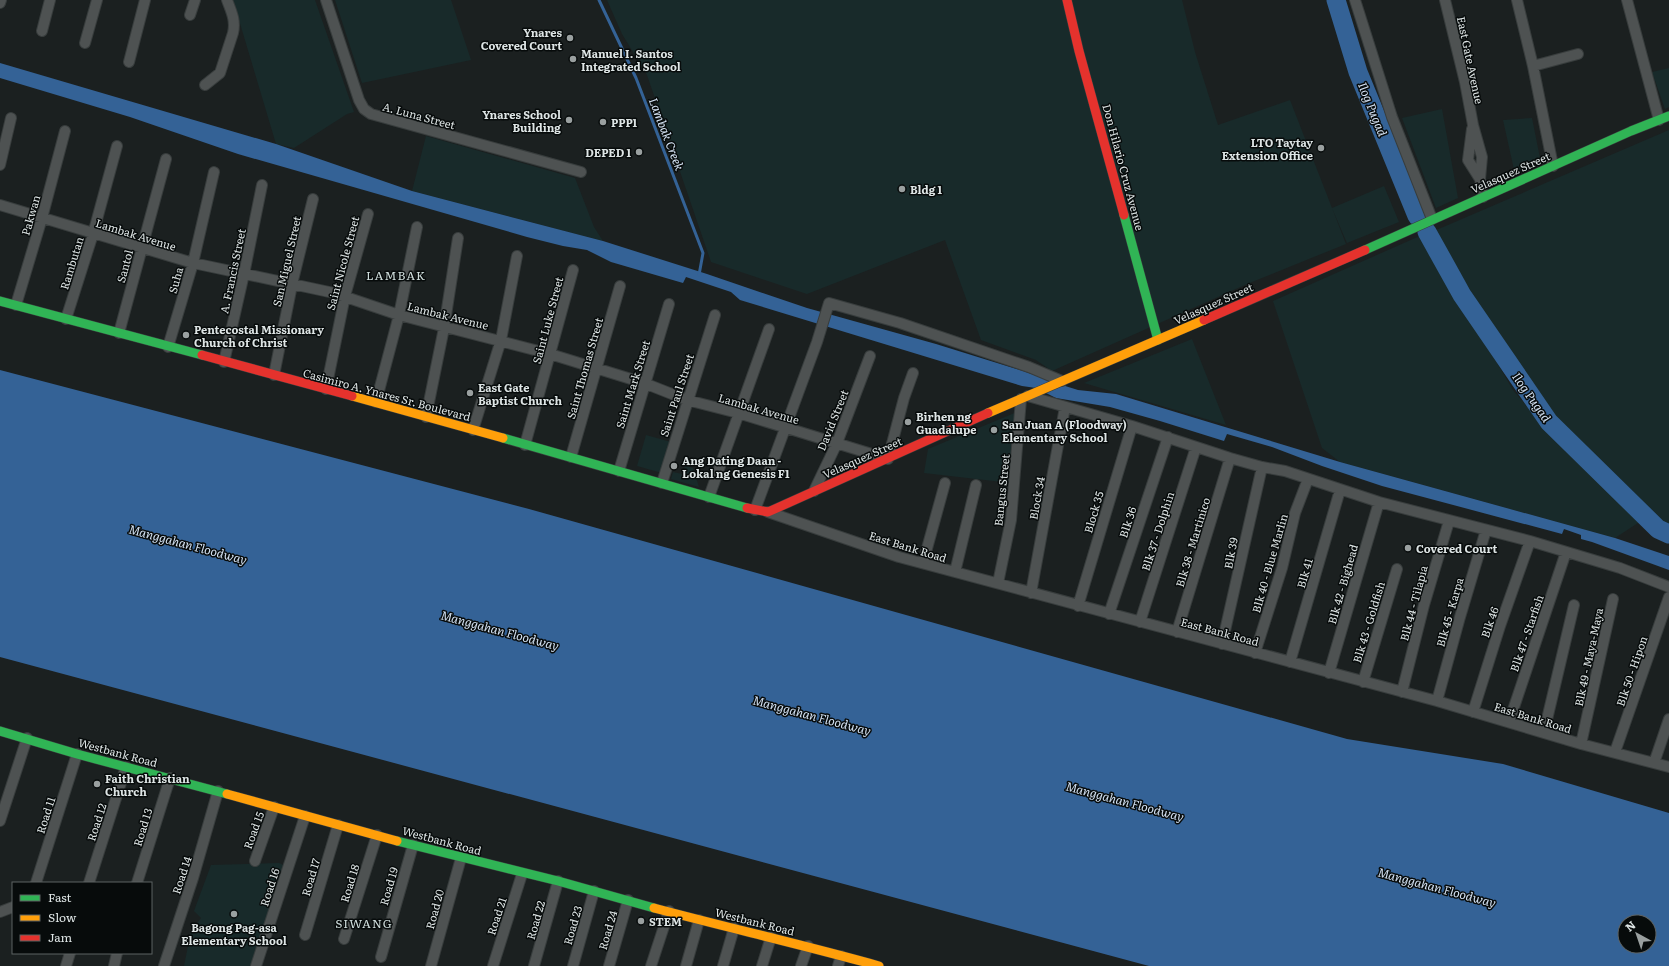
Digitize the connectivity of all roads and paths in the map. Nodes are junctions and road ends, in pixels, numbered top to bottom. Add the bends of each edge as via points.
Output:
1 (50, 0) edge
2 (97, 0) edge
3 (145, 0) edge
4 (194, 0) edge
5 (227, 0) edge
6 (326, 0) edge
7 (1067, 0) edge
8 (1356, 0) edge
9 (1446, 0) edge
10 (1517, 0) edge
11 (1627, 0) edge
12 (190, 15) dead end
13 (42, 31) dead end
14 (85, 43) dead end
15 (1578, 54) dead end
16 (129, 62) dead end
17 (1533, 66) junction
18 (205, 85) dead end
19 (1669, 116) edge
20 (11, 118) dead end
21 (1659, 120) junction
22 (65, 131) dead end
23 (117, 146) dead end
24 (166, 159) dead end
25 (0, 165) edge
26 (1553, 166) junction
27 (214, 172) dead end
28 (581, 172) dead end
29 (262, 186) dead end
30 (1483, 197) junction
31 (313, 199) dead end
32 (0, 205) edge
33 (368, 214) dead end
34 (42, 218) junction
35 (1432, 219) junction
36 (417, 227) dead end
37 (93, 234) junction
38 (458, 238) dead end
39 (142, 248) junction
40 (517, 256) dead end
41 (193, 263) junction
42 (573, 270) dead end
43 (244, 274) junction
44 (292, 285) junction
45 (620, 286) dead end
46 (345, 296) junction
47 (0, 301) edge
48 (669, 304) dead end
49 (16, 305) junction
50 (399, 315) junction
51 (715, 315) dead end
52 (66, 319) junction
53 (444, 328) junction
54 (769, 329) dead end
55 (119, 333) junction
56 (501, 340) junction
57 (1158, 340) junction
58 (168, 347) junction
59 (550, 354) junction
60 (870, 356) dead end
61 (224, 362) junction
62 (596, 367) junction
63 (913, 373) dead end
64 (274, 376) junction
65 (1062, 381) junction
66 (644, 383) junction
67 (326, 389) junction
68 (1025, 397) junction
69 (687, 400) junction
70 (376, 402) junction
71 (1065, 407) junction
72 (738, 413) junction
73 (426, 417) junction
74 (1132, 426) junction
75 (786, 428) junction
76 (473, 430) junction
77 (1168, 437) junction
78 (837, 443) junction
79 (525, 445) junction
80 (1196, 447) junction
81 (571, 458) junction
82 (1230, 458) junction
83 (888, 459) junction
84 (1262, 467) junction
85 (619, 471) junction
86 (1308, 480) junction
87 (662, 483) junction
88 (945, 483) dead end
89 (976, 485) dead end
90 (1340, 490) junction
91 (814, 491) junction
92 (709, 497) junction
93 (1379, 502) junction
94 (755, 510) junction
95 (768, 512) junction
96 (1449, 521) junction
97 (1486, 530) junction
98 (1530, 541) junction
99 (1566, 552) junction
100 (923, 563) junction
101 (1397, 569) dead end
102 (955, 572) junction
103 (998, 583) junction
104 (1669, 587) edge
105 (1031, 592) junction
106 (1669, 597) edge
107 (1614, 599) dead end
108 (1078, 606) junction
109 (1574, 606) dead end
110 (1109, 614) junction
111 (1140, 622) junction
112 (1177, 632) junction
113 (1222, 644) junction
114 (1255, 653) junction
115 (1290, 662) junction
116 (1329, 673) junction
117 (1362, 682) junction
118 (1402, 692) junction
119 (1437, 702) junction
120 (1473, 712) junction
121 (1669, 719) edge
122 (1509, 722) junction
123 (0, 731) edge
124 (1544, 732) junction
125 (27, 738) junction
126 (1581, 744) junction
127 (1615, 752) junction
128 (77, 754) junction
129 (1654, 763) junction
130 (1669, 767) edge
131 (126, 768) junction
132 (170, 778) junction
133 (218, 791) junction
134 (274, 808) junction
135 (305, 816) junction
136 (0, 821) edge
137 (338, 825) junction
138 (377, 835) junction
139 (413, 845) junction
140 (461, 858) junction
141 (255, 861) dead end
142 (522, 874) junction
143 (36, 882) edge
144 (89, 882) edge
145 (137, 882) edge
146 (558, 882) junction
147 (594, 891) junction
148 (628, 900) junction
149 (12, 907) edge
150 (669, 911) junction
151 (0, 912) edge
152 (699, 920) junction
153 (734, 928) junction
154 (305, 935) dead end
155 (772, 937) junction
156 (344, 939) dead end
157 (808, 946) junction
158 (70, 954) edge
159 (117, 954) edge
160 (381, 957) dead end
161 (840, 961) edge
162 (66, 966) edge
163 (114, 966) edge
164 (164, 966) edge
165 (256, 966) edge
166 (432, 966) edge
167 (492, 966) edge
168 (534, 966) edge
169 (573, 966) edge
170 (609, 966) edge
171 (651, 966) edge
172 (686, 966) edge
173 (723, 966) edge
174 (762, 966) edge
175 (801, 966) edge
176 (876, 966) edge

1 - 13 street
2 - 14 street
3 - 16 street
4 - 12 street
5 - 18 street via 232,11 233,33 220,73
6 - 28 street, A. Luna Street via 359,100 364,109 371,114
7 - 57 main road, Don Hilario Cruz Avenue
8 - 35 street via 1392,117
9 - 30 street, East Gate Avenue via 1473,125 1468,160 1480,180
10 - 17 street
11 - 21 street
15 - 17 street
17 - 26 street
19 - 21 main road, Velasquez Street
20 - 25 street
21 - 26 main road, Velasquez Street
22 - 34 street, Pakwan
23 - 37 street, Rambutan
24 - 39 street, Santol
26 - 30 main road, Velasquez Street
27 - 41 street, Suha
29 - 43 street, A. Francis Street
30 - 35 main road, Velasquez Street
31 - 44 street, San Miguel Street
32 - 34 street, Lambak Avenue
33 - 46 street, Saint Nicole Street
34 - 37 street, Lambak Avenue
34 - 49 street, Pakwan
35 - 57 main road, Velasquez Street
36 - 50 street
37 - 39 street, Lambak Avenue
37 - 52 street, Rambutan
38 - 53 street
39 - 41 street, Lambak Avenue
39 - 55 street, Santol
40 - 56 street
41 - 43 street, Lambak Avenue
41 - 58 street, Suha
42 - 59 street, Saint Luke Street
43 - 44 street, Lambak Avenue
43 - 61 street, A. Francis Street
44 - 46 street, Lambak Avenue
44 - 64 street, San Miguel Street
45 - 62 street, Saint Thomas Street
46 - 50 street, Lambak Avenue
46 - 67 street, Saint Nicole Street
47 - 49 main road, Casimiro A. Ynares Sr. Boulevard
48 - 66 street, Saint Mark Street
49 - 52 main road, Casimiro A. Ynares Sr. Boulevard
50 - 53 street, Lambak Avenue
50 - 70 street
51 - 69 street, Saint Paul Street
52 - 55 main road, Casimiro A. Ynares Sr. Boulevard
53 - 56 street, Lambak Avenue
53 - 73 street
54 - 72 street
55 - 58 main road, Casimiro A. Ynares Sr. Boulevard
56 - 59 street, Lambak Avenue
56 - 76 street
57 - 65 main road, Velasquez Street
58 - 61 main road, Casimiro A. Ynares Sr. Boulevard
59 - 62 street, Lambak Avenue
59 - 79 street, Saint Luke Street
60 - 78 street, David Street
61 - 64 main road, Casimiro A. Ynares Sr. Boulevard
62 - 66 street, Lambak Avenue
62 - 81 street, Saint Thomas Street
63 - 83 street
64 - 67 main road, Casimiro A. Ynares Sr. Boulevard
65 - 68 main road, Velasquez Street
65 - 75 street via 1029,367 900,323 828,307
66 - 69 street, Lambak Avenue
66 - 85 street, Saint Mark Street
67 - 70 main road, Casimiro A. Ynares Sr. Boulevard
68 - 71 street
68 - 83 main road, Velasquez Street
68 - 103 street, Bangus Street via 1012,520
69 - 72 street, Lambak Avenue
69 - 87 street, Saint Paul Street
70 - 73 main road, Casimiro A. Ynares Sr. Boulevard
71 - 74 street
71 - 105 street, Block 34
72 - 75 street, Lambak Avenue
72 - 92 street
73 - 76 main road, Casimiro A. Ynares Sr. Boulevard
74 - 77 street
74 - 108 street, Block 35
75 - 78 street, Lambak Avenue
75 - 94 street
76 - 79 main road, Casimiro A. Ynares Sr. Boulevard
77 - 80 street
77 - 110 street, Blk 36
78 - 83 street, Lambak Avenue
78 - 91 street, David Street
79 - 81 main road, Casimiro A. Ynares Sr. Boulevard
80 - 82 street
80 - 111 street, Blk 37 - Dolphin
81 - 85 main road, Casimiro A. Ynares Sr. Boulevard
82 - 84 street
82 - 112 street, Blk 38 - Martinico
83 - 91 main road, Velasquez Street
84 - 86 street via 1286,471
84 - 113 street, Blk 39
85 - 87 main road, Casimiro A. Ynares Sr. Boulevard
86 - 90 street
86 - 114 street, Blk 40 - Blue Marlin via 1296,512 1282,568
87 - 92 main road, Casimiro A. Ynares Sr. Boulevard
88 - 100 street
89 - 102 street
90 - 93 street
90 - 115 street, Blk 41
91 - 95 main road, Velasquez Street
92 - 94 main road, Casimiro A. Ynares Sr. Boulevard
93 - 96 street
93 - 116 street, Blk 42 - Bighead
94 - 95 main road, Casimiro A. Ynares Sr. Boulevard
95 - 100 street, East Bank Road
96 - 97 street
96 - 118 street, Blk 44 - Tilapia
97 - 98 street
97 - 119 street, Blk 45 - Karpa
98 - 99 street
98 - 120 street, Blk 46
99 - 104 street via 1620,568
99 - 122 street, Blk 47 - Starfish
100 - 102 street, East Bank Road
101 - 117 street, Blk 43 - Goldfish
102 - 103 street, East Bank Road
103 - 105 street, East Bank Road
105 - 108 street, East Bank Road
106 - 127 street, Blk 50 - Hipon
107 - 126 street, Blk 49 - Maya-Maya
108 - 110 street, East Bank Road
109 - 124 street
110 - 111 street, East Bank Road
111 - 112 street, East Bank Road
112 - 113 street, East Bank Road
113 - 114 street, East Bank Road
114 - 115 street, East Bank Road
115 - 116 street, East Bank Road
116 - 117 street, East Bank Road
117 - 118 street, East Bank Road
118 - 119 street, East Bank Road
119 - 120 street, East Bank Road
120 - 122 street, East Bank Road
121 - 129 street
122 - 124 street, East Bank Road
123 - 125 main road, Westbank Road
124 - 126 street, East Bank Road
125 - 128 main road, Westbank Road
125 - 136 street
126 - 127 street, East Bank Road
127 - 129 street, East Bank Road
128 - 131 main road, Westbank Road
128 - 143 street, Road 11
129 - 130 street, East Bank Road
131 - 132 main road, Westbank Road
131 - 144 street, Road 12
132 - 133 main road, Westbank Road
132 - 145 street, Road 13
133 - 134 main road, Westbank Road
133 - 164 street, Road 14
134 - 135 main road, Westbank Road
134 - 141 street, Road 15
135 - 137 main road, Westbank Road
135 - 165 street, Road 16
137 - 138 main road, Westbank Road
137 - 154 street, Road 17
138 - 139 main road, Westbank Road
138 - 156 street, Road 18
139 - 140 main road, Westbank Road
139 - 160 street, Road 19
140 - 142 main road, Westbank Road
140 - 166 street, Road 20
142 - 146 main road, Westbank Road
142 - 167 street, Road 21
146 - 147 main road, Westbank Road
146 - 168 street, Road 22
147 - 148 main road, Westbank Road
147 - 169 street, Road 23
148 - 150 main road, Westbank Road
148 - 170 street, Road 24
149 - 151 street
150 - 152 main road, Westbank Road
150 - 171 street
152 - 153 main road, Westbank Road
152 - 172 street
153 - 155 main road, Westbank Road
153 - 173 street
155 - 157 main road, Westbank Road
155 - 174 street
157 - 161 main road, Westbank Road
157 - 175 street
158 - 162 street
159 - 163 street
161 - 176 main road, Westbank Road

